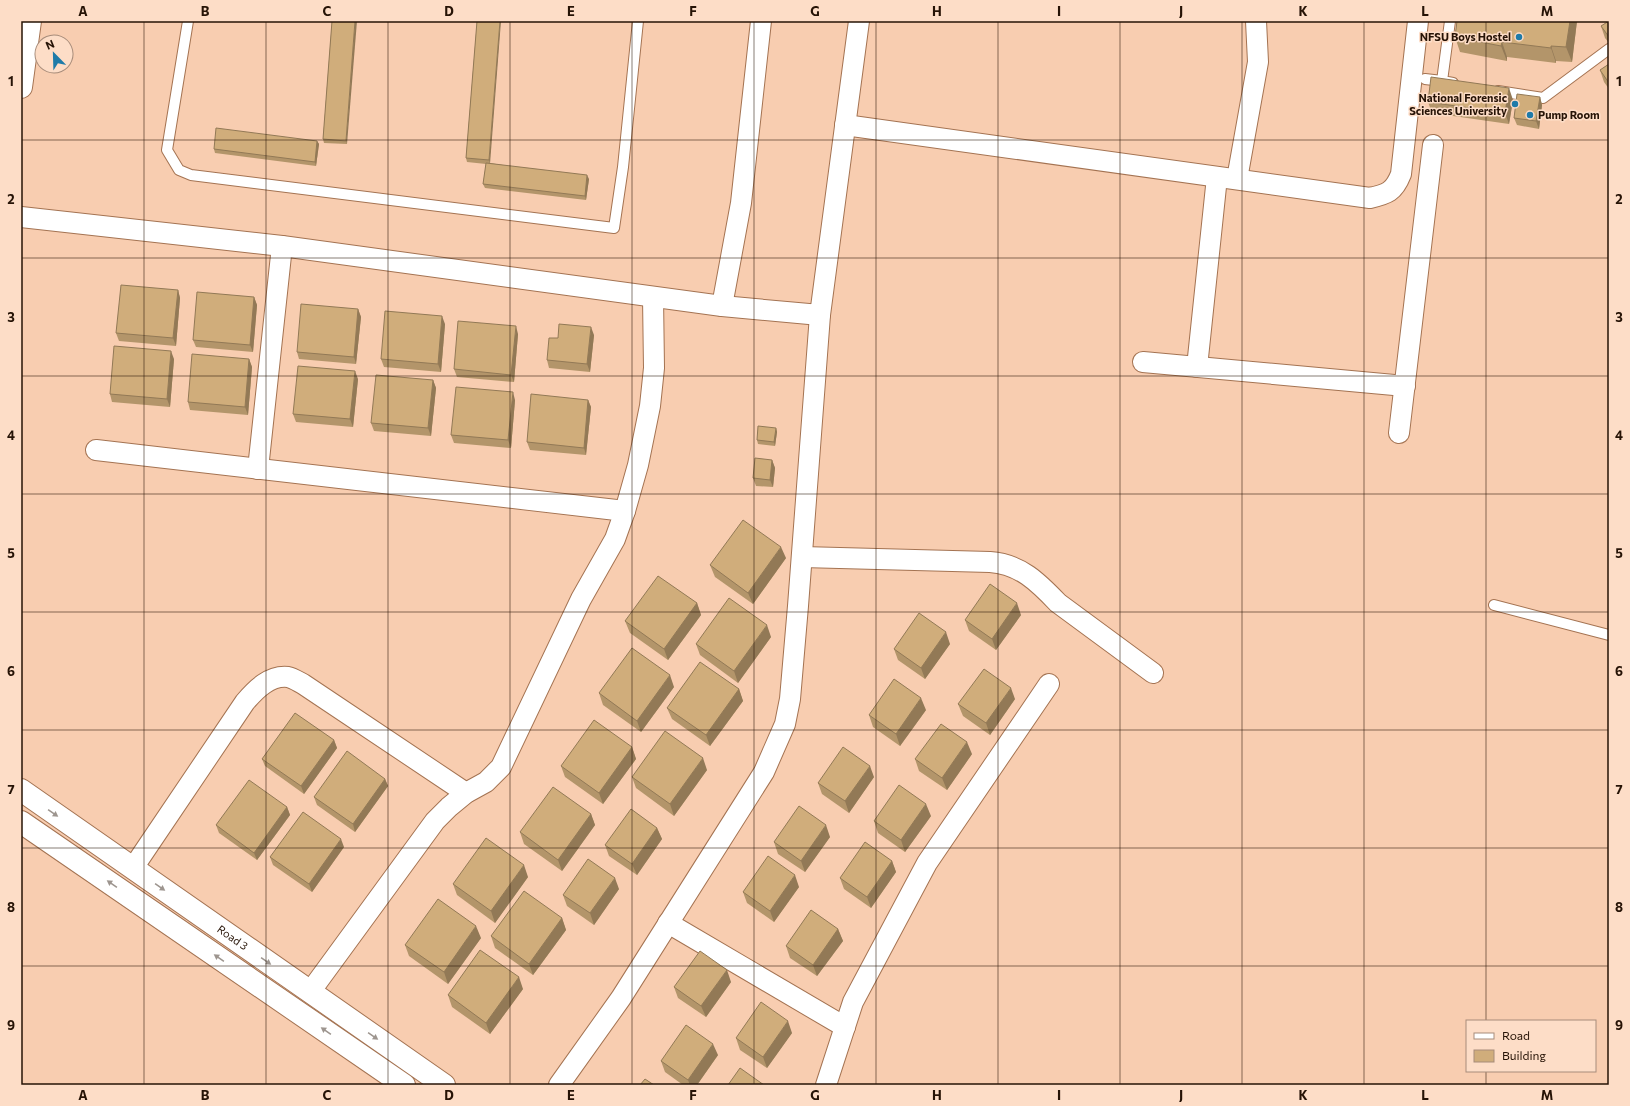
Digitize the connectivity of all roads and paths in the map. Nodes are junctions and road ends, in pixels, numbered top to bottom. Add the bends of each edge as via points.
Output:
1 (30, 21) edge
2 (188, 21) edge
3 (638, 21) edge
4 (761, 21) edge
5 (859, 21) edge
6 (1256, 21) edge
7 (1418, 21) edge
8 (1450, 21) edge
9 (1609, 49) edge
10 (1426, 80) junction
11 (1465, 85) edge
12 (21, 87) edge
13 (1489, 89) edge
14 (845, 125) junction
15 (1434, 145) dead end
16 (1217, 177) junction
17 (1237, 179) junction
18 (21, 217) edge
19 (282, 246) junction
20 (653, 297) junction
21 (722, 306) junction
22 (820, 315) junction
23 (1143, 362) dead end
24 (1197, 367) junction
25 (1405, 386) junction
26 (1399, 433) dead end
27 (96, 450) dead end
28 (258, 468) junction
29 (625, 511) junction
30 (802, 557) junction
31 (1494, 605) dead end
32 (1609, 635) edge
33 (1153, 673) dead end
34 (1049, 684) dead end
35 (21, 790) edge
36 (466, 793) junction
37 (21, 822) edge
38 (133, 868) junction
39 (668, 923) junction
40 (310, 992) junction
41 (845, 1027) junction
42 (830, 1081) edge
43 (404, 1085) edge
44 (444, 1085) edge
45 (558, 1085) edge

1 - 12 street
2 - 3 lane via 168,150 179,170 191,175 614,228
4 - 21 street via 741,203
5 - 14 street
6 - 17 street via 1258,62
7 - 10 street
8 - 10 lane
9 - 13 lane via 1543,98
10 - 11 lane
10 - 17 street via 1397,184 1391,191 1370,198
14 - 16 street
14 - 22 street
15 - 25 street
16 - 17 street
16 - 24 street
18 - 19 street
19 - 20 street
19 - 28 street
20 - 21 street
20 - 29 street via 654,368 650,406
21 - 22 street
22 - 30 street
23 - 24 street
24 - 25 street
25 - 26 street
27 - 28 street
28 - 29 street
29 - 36 street via 614,539 581,599 501,767 486,782
30 - 33 street via 1004,563 1014,567 1046,590 1058,603
30 - 39 street via 790,699 785,724 764,772
31 - 32 lane
34 - 41 street via 927,863 862,983
35 -> 38 street, Road 3
36 - 38 street via 303,684 289,677 273,678 245,702
36 - 40 street via 449,806 436,821
43 -> 37 street
38 -> 40 street, Road 3
39 - 41 street
39 - 45 street via 620,998
40 -> 44 street, Road 3
41 - 42 street

